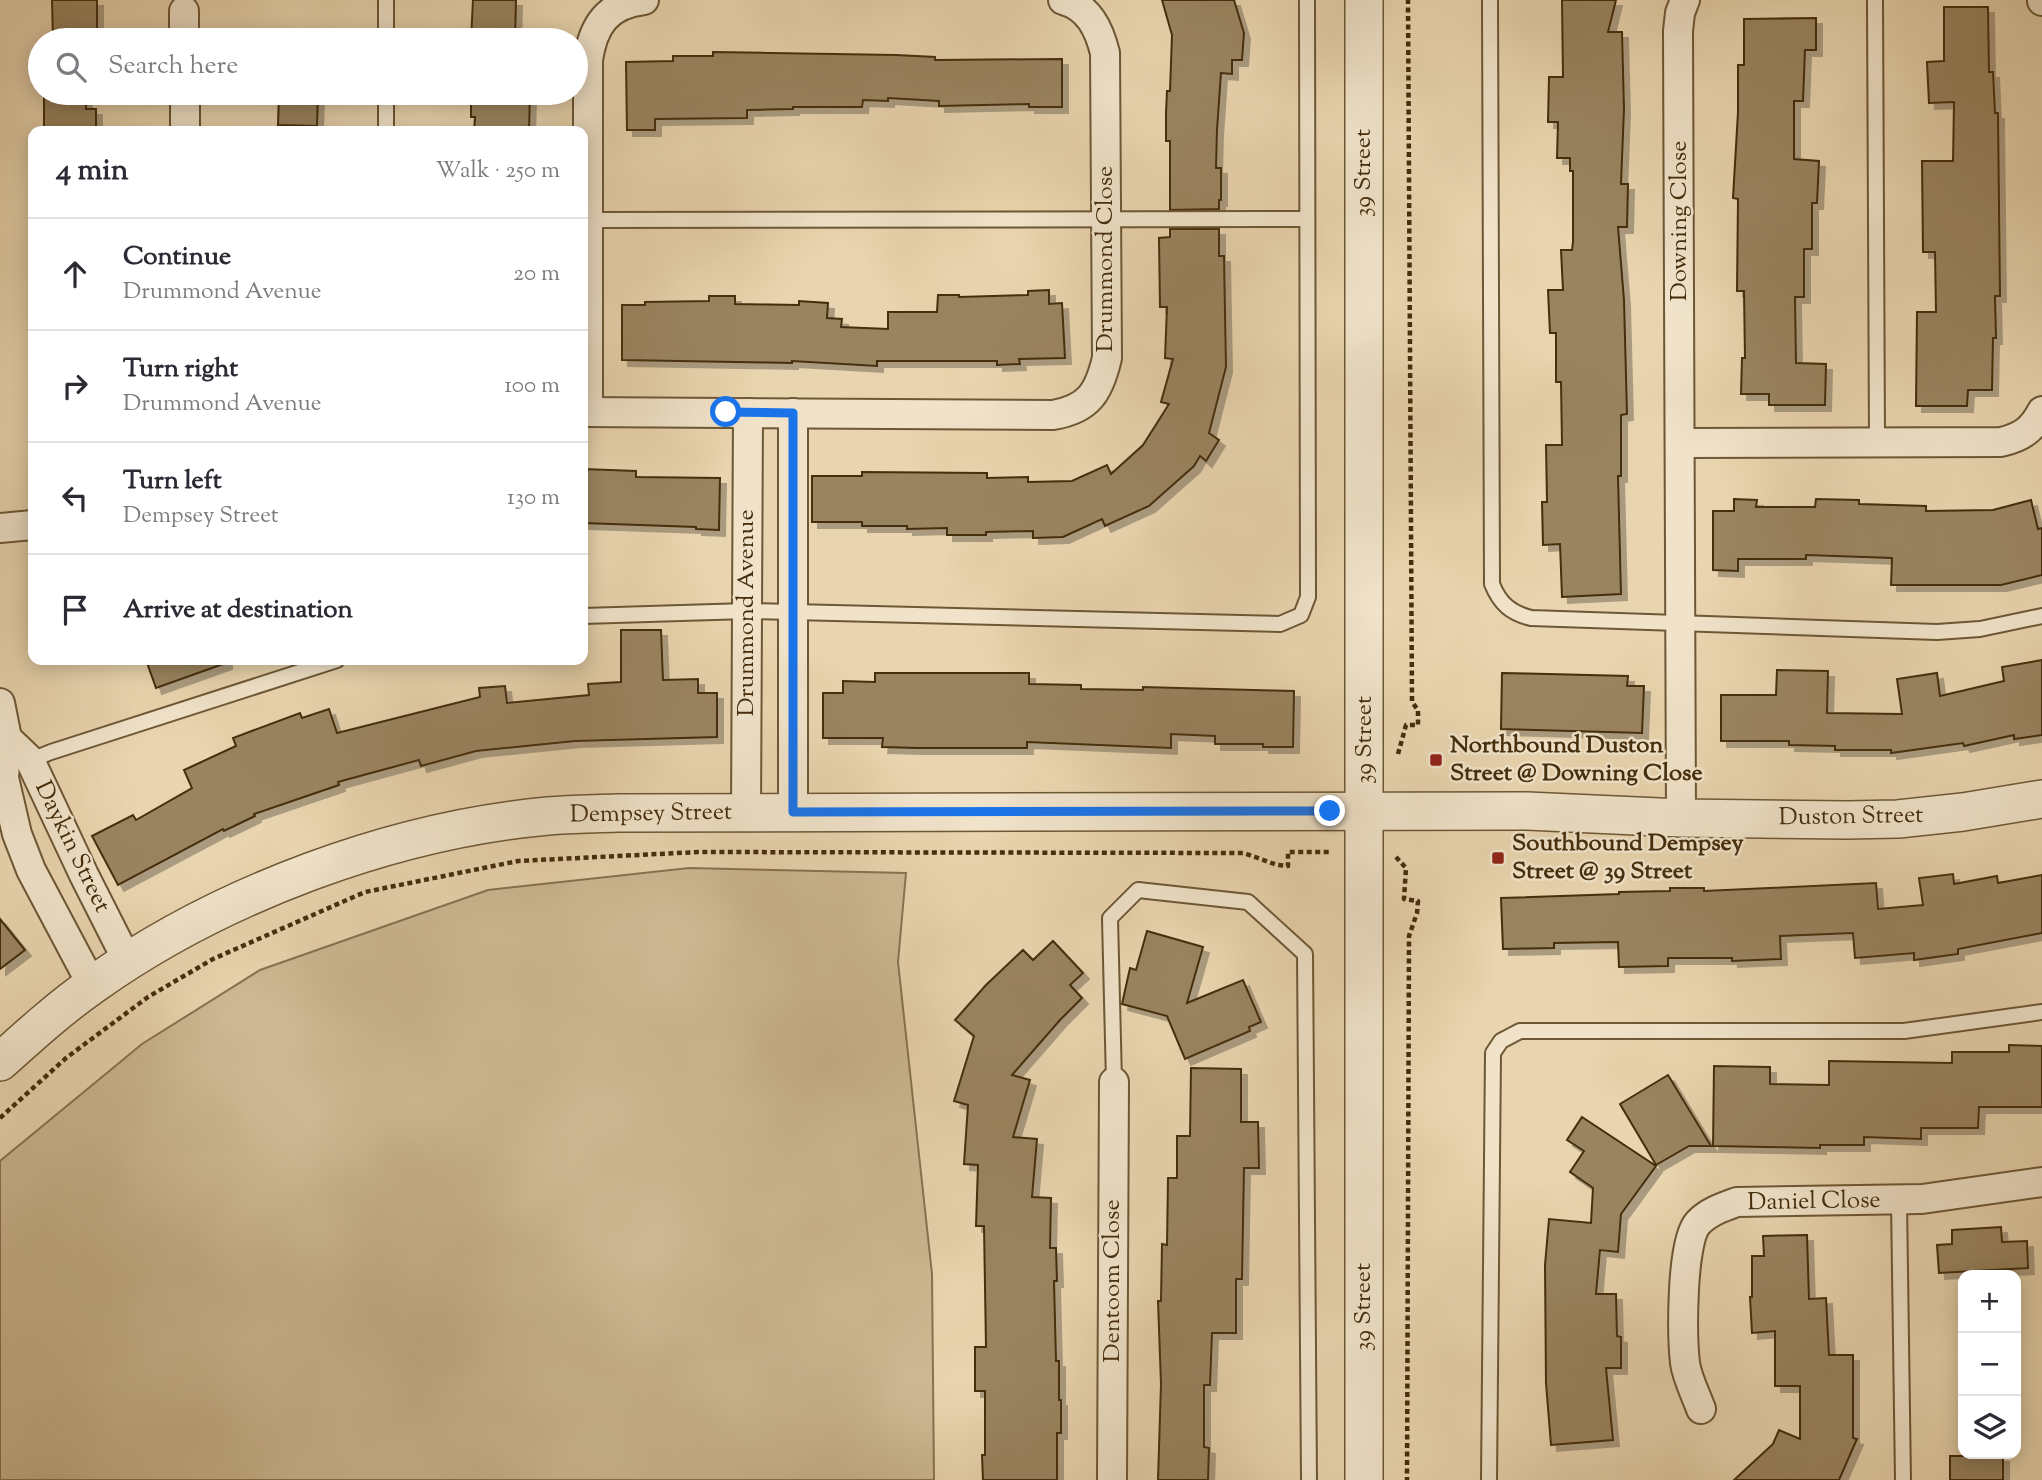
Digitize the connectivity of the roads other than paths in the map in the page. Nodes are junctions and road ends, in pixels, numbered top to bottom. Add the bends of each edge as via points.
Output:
1 (387, 0) edge
2 (644, 0) edge
3 (1063, 0) edge
4 (1307, 0) edge
5 (1364, 0) edge
6 (1490, 0) edge
7 (1685, 0) edge
8 (1875, 0) edge
9 (184, 11) dead end
10 (184, 28) edge
11 (386, 28) edge
12 (185, 105) edge
13 (386, 105) edge
14 (185, 126) edge
15 (386, 126) edge
16 (1306, 219) junction
17 (588, 220) joint
18 (1106, 221) junction
19 (2042, 411) edge
20 (588, 412) edge
21 (748, 412) junction
22 (793, 413) junction
23 (1877, 442) junction
24 (1681, 443) junction
25 (28, 525) edge
26 (0, 527) edge
27 (747, 611) junction
28 (793, 611) junction
29 (588, 616) edge
30 (2042, 616) edge
31 (1681, 624) junction
32 (322, 665) edge
33 (0, 703) edge
34 (8, 738) junction
35 (30, 760) junction
36 (2, 779) edge
37 (2042, 799) edge
38 (1365, 811) junction
39 (793, 812) junction
40 (746, 813) junction
41 (1681, 818) junction
42 (128, 962) junction
43 (93, 985) junction
44 (2042, 1012) edge
45 (0, 1062) edge
46 (1114, 1082) joint
47 (2042, 1182) edge
48 (1899, 1201) junction
49 (1701, 1409) dead end
50 (1112, 1480) edge
51 (1309, 1480) edge
52 (1364, 1480) edge
53 (1489, 1480) edge
54 (1903, 1480) edge

1 - 11 lane
2 - 17 street via 620,6 606,16 590,43
3 - 18 street, Drummond Close via 1091,18 1105,53
4 - 16 lane
5 - 38 street, 39 Street
6 - 31 lane via 1492,584 1506,608 1531,618
7 - 24 street, Downing Close via 1678,31
8 - 23 lane
9 - 10 street
12 - 14 street
13 - 15 lane
16 - 18 lane
16 - 28 lane via 1308,597 1300,615 1280,624
17 - 18 lane
18 - 22 street, Drummond Close via 1107,358 1102,379 1081,407 1053,415
19 - 23 street via 2026,434 2001,442
20 - 21 street
21 - 22 street
21 - 27 street, Drummond Avenue
22 - 28 street, Drummond Avenue
23 - 24 street
24 - 31 street, Downing Close
25 - 26 street
27 - 28 lane
27 - 29 lane
27 - 40 street, Drummond Avenue
28 - 39 street, Drummond Avenue
30 - 31 lane via 1959,632
31 - 41 street, Downing Close
32 - 35 lane
33 - 34 street, Daykin Street
34 - 35 street, Daykin Street
34 - 36 street, Daykin Street
35 - 36 lane
35 - 42 street, Daykin Street
36 - 43 street, Daykin Street via 31,870
37 - 41 street, Duston Street via 1898,819
38 - 39 street, Dempsey Street
38 - 41 street, Duston Street via 1527,811
38 - 52 street, 39 Street
39 - 40 street, Dempsey Street
40 - 42 street, Dempsey Street via 548,816 402,844 291,878 242,899
42 - 43 street, Dempsey Street
43 - 45 street, Dempsey Street
44 - 53 lane via 1904,1031 1520,1031 1502,1041 1493,1053
46 - 50 street, Dentoom Close
46 - 51 lane via 1110,918 1138,890 1248,902 1305,954
47 - 48 street, Daniel Close
48 - 49 street, Daniel Close via 1737,1202 1698,1223 1686,1251 1685,1365
48 - 54 lane

